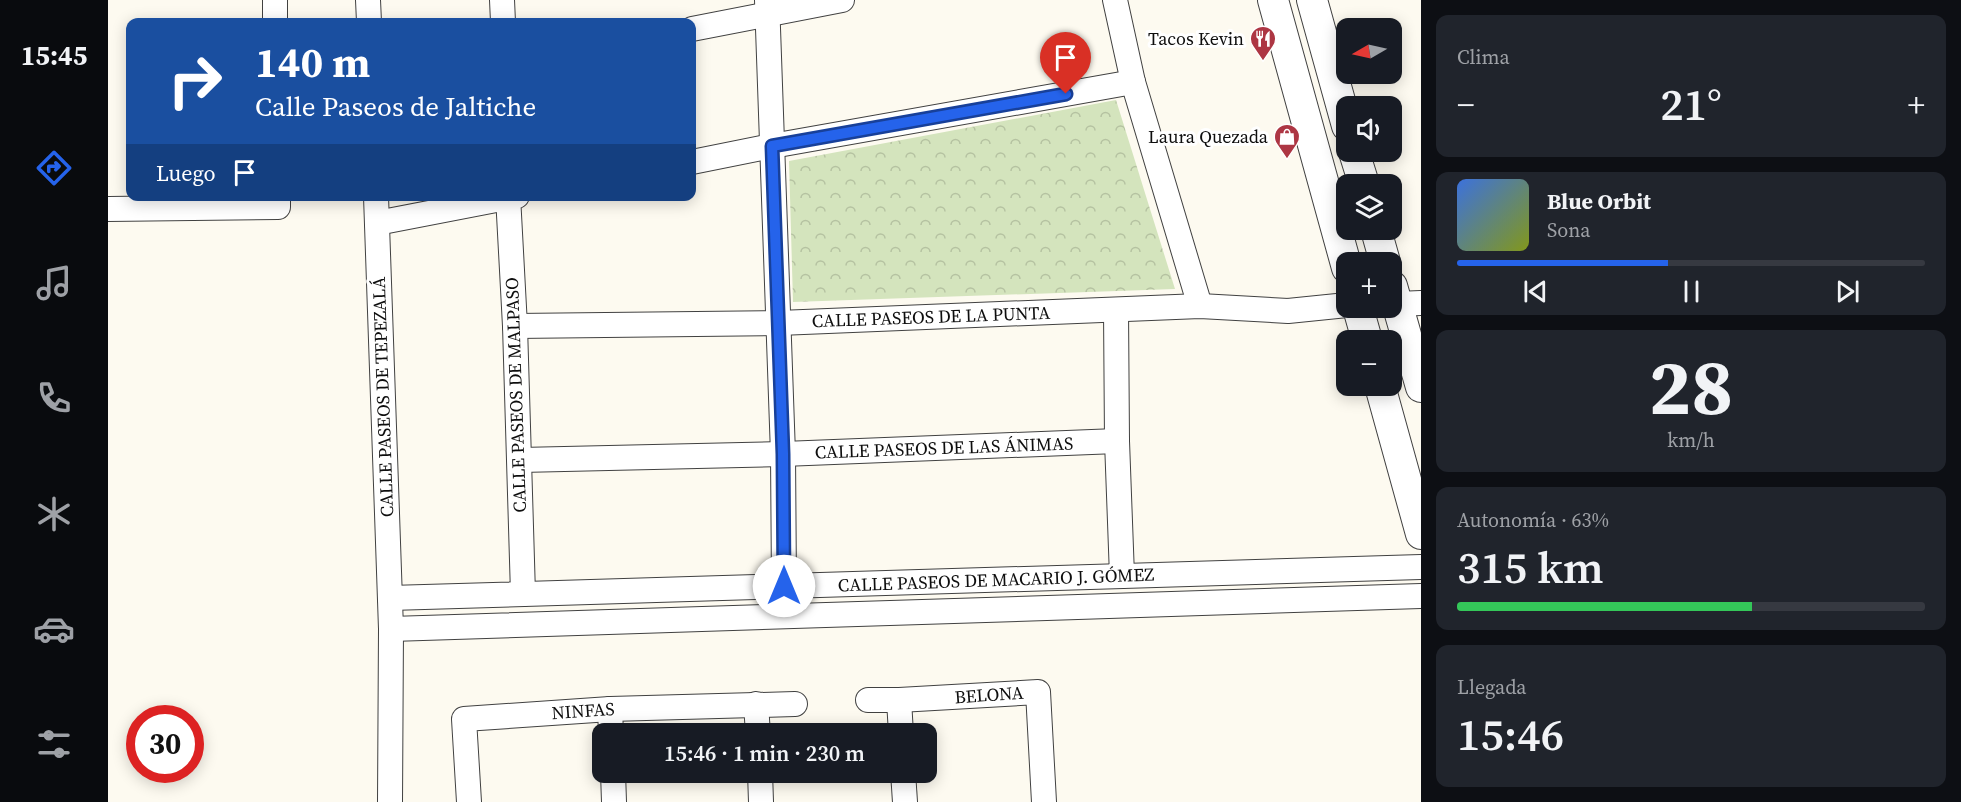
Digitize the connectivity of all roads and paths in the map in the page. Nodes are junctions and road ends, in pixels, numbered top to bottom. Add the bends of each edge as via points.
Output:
1 (275, 0) edge
2 (368, 0) edge
3 (502, 0) edge
4 (842, 0) edge
5 (1115, 0) edge
6 (1273, 0) edge
7 (1312, 0) edge
8 (768, 7) edge
9 (275, 18) edge
10 (369, 18) edge
11 (503, 18) edge
12 (696, 28) edge
13 (1133, 82) junction
14 (1339, 96) edge
15 (772, 146) junction
16 (696, 161) edge
17 (278, 201) edge
18 (376, 201) edge
19 (490, 201) edge
20 (511, 201) edge
21 (108, 209) edge
22 (377, 223) junction
23 (1343, 252) edge
24 (1403, 297) edge
25 (1200, 306) junction
26 (1336, 306) edge
27 (1116, 310) junction
28 (779, 323) junction
29 (515, 326) junction
30 (1421, 387) edge
31 (1383, 396) edge
32 (1117, 441) junction
33 (783, 454) junction
34 (519, 460) junction
35 (1421, 534) edge
36 (1421, 567) edge
37 (1122, 576) junction
38 (784, 586) junction
39 (523, 594) junction
40 (1421, 596) edge
41 (390, 598) junction
42 (391, 629) junction
43 (868, 700) dead end
44 (899, 700) junction
45 (756, 704) junction
46 (795, 704) dead end
47 (610, 709) junction
48 (611, 723) edge
49 (757, 723) edge
50 (900, 723) edge
51 (613, 783) edge
52 (760, 783) edge
53 (903, 783) edge
54 (390, 802) edge
55 (469, 802) edge
56 (614, 802) edge
57 (761, 802) edge
58 (904, 802) edge
59 (1044, 802) edge

1 - 9 street
2 - 10 street
3 - 11 street
4 - 8 street
5 - 13 street
6 - 23 street
7 - 14 street
8 - 12 street
8 - 15 street
13 - 15 street
13 - 25 street
15 - 16 street
15 - 28 street
17 - 21 street via 278,207
18 - 22 street, CALLE PASEOS DE TEPEZALÁ
19 - 22 street
20 - 29 street, CALLE PASEOS DE MALPASO
22 - 41 street, CALLE PASEOS DE TEPEZALÁ
24 - 30 street
25 - 26 street, CALLE PASEOS DE LA PUNTA via 1288,312
25 - 27 street, CALLE PASEOS DE LA PUNTA
27 - 28 street, CALLE PASEOS DE LA PUNTA
27 - 32 street
28 - 29 street, CALLE PASEOS DE LA PUNTA
28 - 33 street
29 - 34 street, CALLE PASEOS DE MALPASO
31 - 35 street
32 - 33 street, CALLE PASEOS DE LAS ÁNIMAS
32 - 37 street
33 - 34 street, CALLE PASEOS DE LAS ÁNIMAS
33 - 38 street
34 - 39 street, CALLE PASEOS DE MALPASO
36 - 37 street, CALLE PASEOS DE MACARIO J. GÓMEZ
37 - 38 street, CALLE PASEOS DE MACARIO J. GÓMEZ
38 - 39 street, CALLE PASEOS DE MACARIO J. GÓMEZ
39 - 41 street, CALLE PASEOS DE MACARIO J. GÓMEZ
40 - 42 street, CALLE PASEOS DE MACARIO J. GÓMEZ
41 - 42 street, CALLE PASEOS DE TEPEZALÁ
42 - 54 street, CALLE PASEOS DE TEPEZALÁ
43 - 44 street
44 - 50 street
44 - 59 street, BELONA via 1038,692
45 - 46 street, NINFAS
45 - 47 street, NINFAS
45 - 49 street
47 - 48 street
47 - 55 street, NINFAS via 464,719
51 - 56 street
52 - 57 street
53 - 58 street

